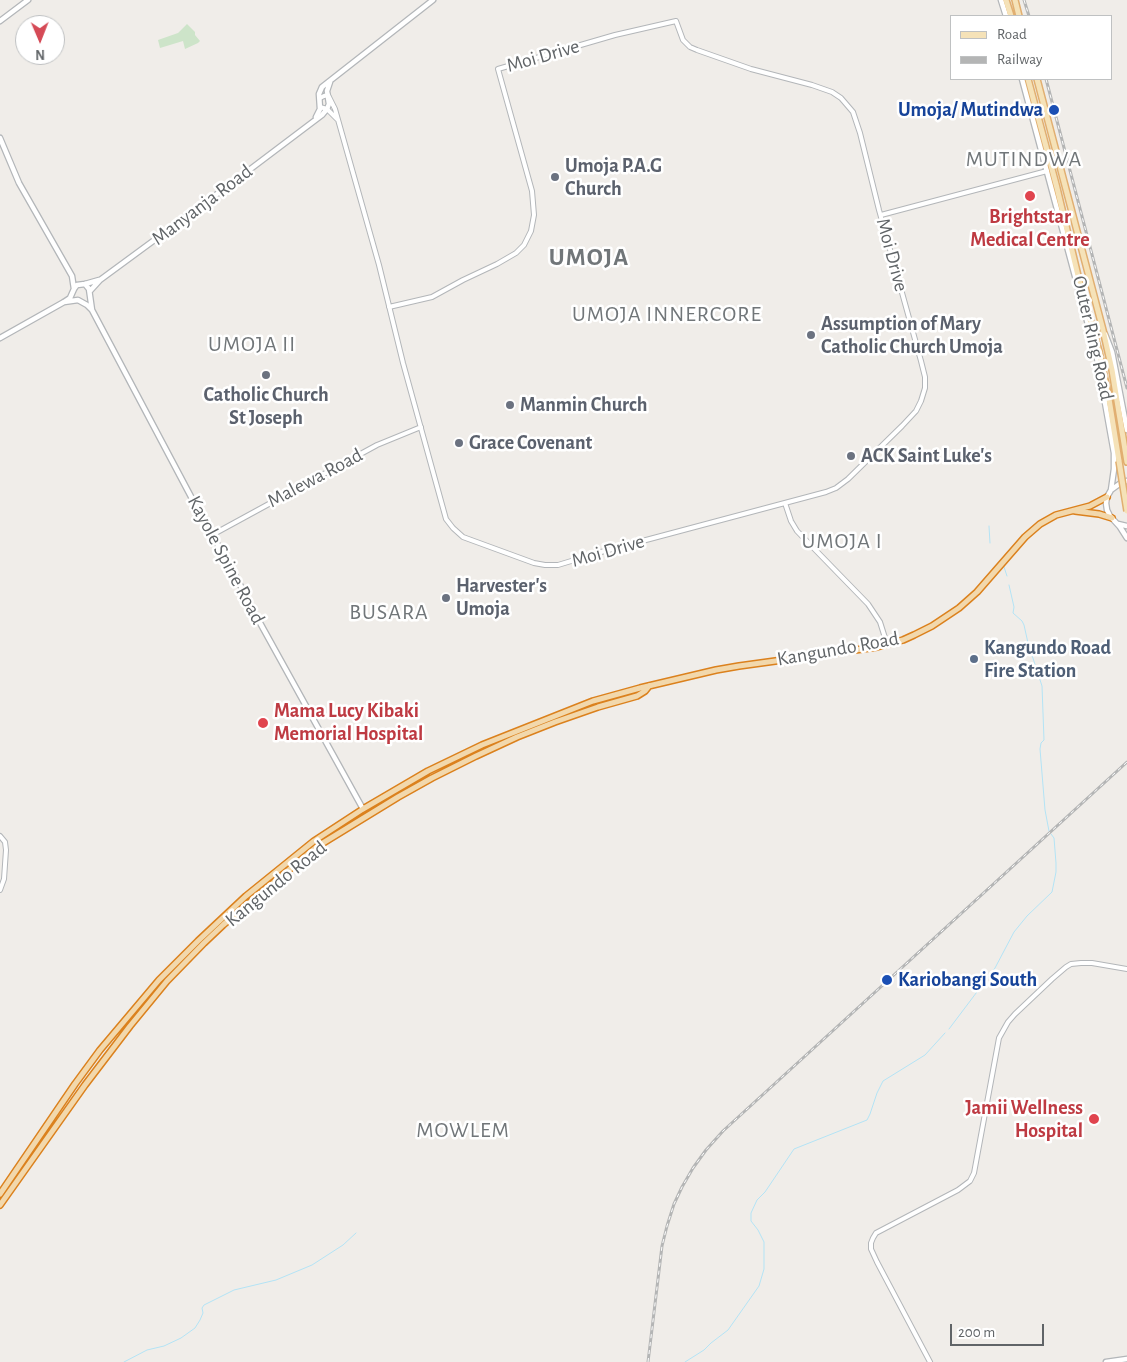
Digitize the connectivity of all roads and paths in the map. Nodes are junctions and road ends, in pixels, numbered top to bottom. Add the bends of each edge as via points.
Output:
1 (28, 0) edge
2 (433, 0) edge
3 (1001, 0) edge
4 (1006, 0) edge
5 (1015, 0) edge
6 (1006, 15) edge
7 (1011, 15) edge
8 (1019, 15) edge
9 (0, 21) edge
10 (1022, 80) edge
11 (1028, 80) edge
12 (1036, 80) edge
13 (330, 82) junction
14 (328, 95) junction
15 (320, 98) junction
16 (320, 108) junction
17 (327, 109) junction
18 (322, 115) junction
19 (333, 115) junction
20 (316, 119) junction
21 (338, 120) junction
22 (0, 138) edge
23 (1047, 171) junction
24 (881, 215) junction
25 (72, 276) junction
26 (100, 280) junction
27 (83, 284) junction
28 (73, 290) junction
29 (90, 293) junction
30 (79, 300) junction
31 (64, 302) junction
32 (389, 307) junction
33 (92, 310) junction
34 (1093, 327) junction
35 (1103, 330) junction
36 (1091, 335) junction
37 (0, 338) edge
38 (421, 427) junction
39 (1127, 430) edge
40 (1127, 462) edge
41 (1127, 481) edge
42 (1110, 490) junction
43 (1107, 497) junction
44 (785, 503) junction
45 (1072, 510) junction
46 (1127, 511) edge
47 (1112, 518) junction
48 (1117, 524) junction
49 (1127, 526) edge
50 (212, 535) junction
51 (1127, 538) edge
52 (887, 644) junction
53 (649, 686) junction
54 (586, 704) junction
55 (589, 710) junction
56 (363, 809) junction
57 (0, 836) edge
58 (0, 890) edge
59 (1127, 969) edge
60 (0, 1194) edge
61 (0, 1205) edge
62 (1127, 1359) edge
63 (930, 1362) edge
64 (1106, 1362) edge

1 - 9 main road
2 - 13 main road
3 - 6 main road
4 - 7 main road
5 - 8 main road
10 - 23 main road
11 - 34 main road, Outer Ring Road
12 - 35 main road, Outer Ring Road
13 - 14 main road
13 - 15 main road via 321,89
14 - 15 street
14 - 17 main road
14 - 21 street, Moi Drive
15 - 16 main road
16 - 17 street
16 - 20 main road
17 - 18 main road, Manyanja Road
17 - 19 street
18 - 19 street
18 - 20 main road, Manyanja Road
19 - 21 street
20 - 26 main road, Manyanja Road
21 - 32 street, Moi Drive
22 - 25 main road via 26,196
23 - 24 street
23 - 36 main road
24 - 32 street, Moi Drive via 853,112 841,98 812,85 751,69 690,47 683,40 676,21 498,69 532,192 534,215 531,232 516,253 497,264 432,297
24 - 44 street, Moi Drive via 925,377 921,401 902,426 839,486
25 - 27 main road
25 - 28 main road
26 - 27 main road
26 - 29 main road, Manyanja Road
27 - 28 main road
27 - 29 main road
28 - 30 main road
28 - 31 main road
29 - 30 main road via 86,299
29 - 33 main road
30 - 31 main road
30 - 33 main road
31 - 37 main road
32 - 38 street, Moi Drive
33 - 50 main road, Kayole Spine Road
34 - 36 main road
34 - 46 main road, Outer Ring Road, bridge via 1109,399
35 - 39 main road, Outer Ring Road via 1112,352
35 - 40 main road, Outer Ring Road
36 - 42 main road via 1114,453
38 - 44 street, Moi Drive via 446,519 453,528 463,537 539,564 564,564
38 - 50 street, Malewa Road via 377,445
41 - 42 main road
42 - 43 main road
43 - 45 highway, Kangundo Road
43 - 47 main road via 1107,510
44 - 52 street via 796,531 868,604 880,622
45 - 47 highway
45 - 52 highway, Kangundo Road via 1056,515 1034,529 959,608 926,629
47 - 48 main road
48 - 49 main road
48 - 51 main road
50 - 56 main road, Kayole Spine Road
52 - 53 highway, Kangundo Road via 740,666
53 - 54 highway, Kangundo Road
53 - 55 highway, Kangundo Road via 637,696
54 - 55 main road
54 - 56 highway, Kangundo Road via 482,745
55 - 61 highway, Kangundo Road via 504,742 417,786 318,846 241,910 204,943 130,1026
56 - 60 highway, Kangundo Road via 314,841 239,903 173,965 100,1050
57 - 58 street via 6,850
59 - 63 street via 1092,963 1071,964 1015,1014 1000,1038 970,1180 958,1190 876,1233 870,1243
62 - 64 main road

